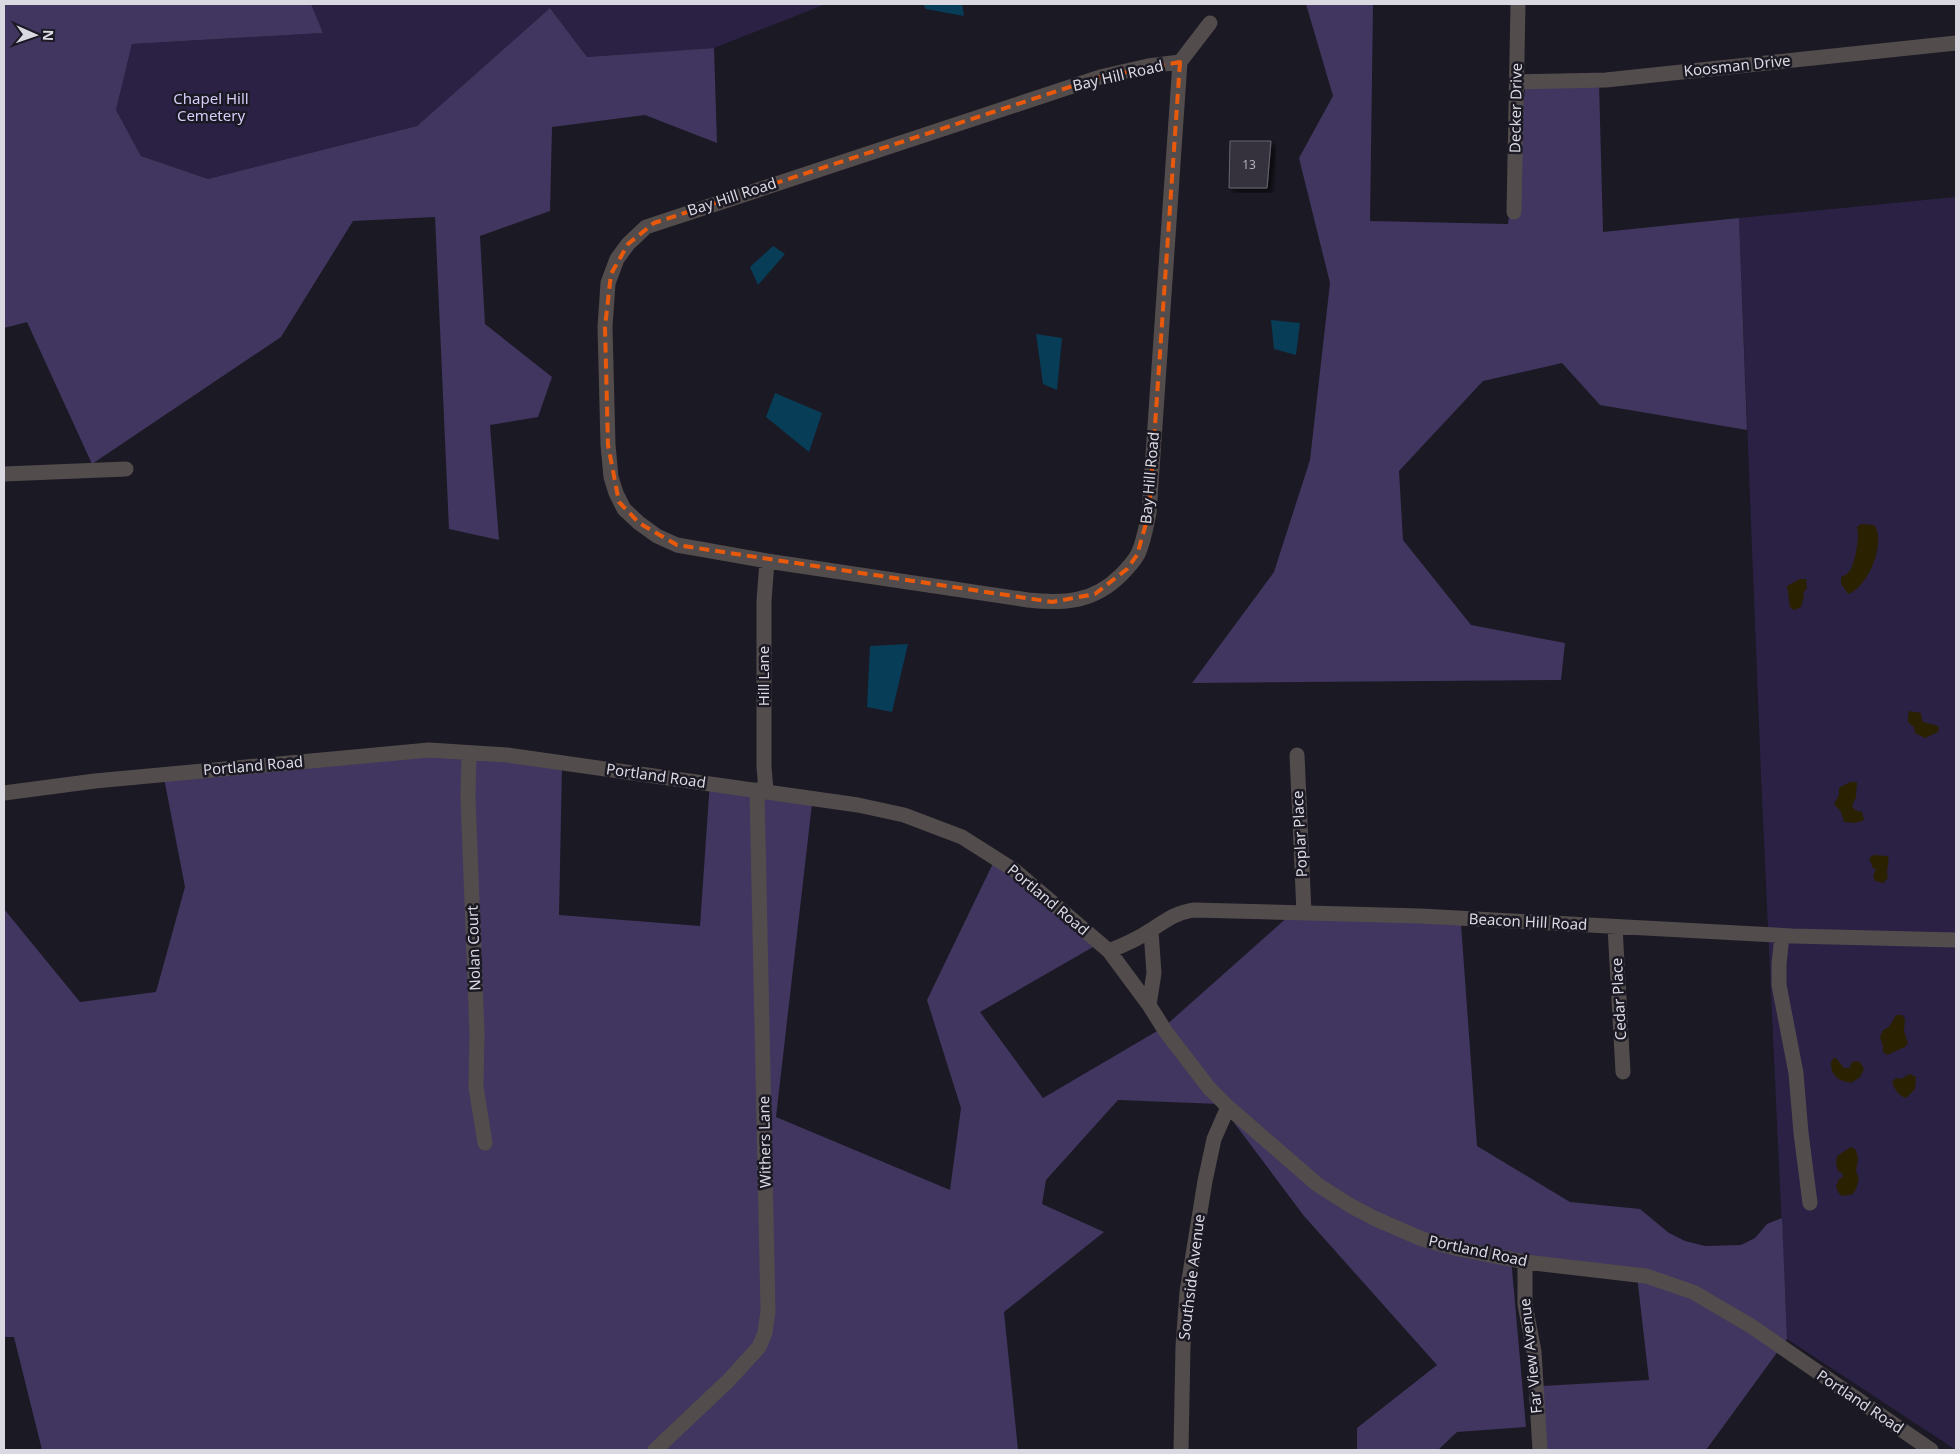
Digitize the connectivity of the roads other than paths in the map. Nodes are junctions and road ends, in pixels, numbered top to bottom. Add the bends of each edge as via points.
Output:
1 (1518, 4) edge
2 (1210, 23) dead end
3 (1956, 43) edge
4 (1180, 62) junction
5 (1516, 82) junction
6 (1514, 212) dead end
7 (126, 469) dead end
8 (4, 474) edge
9 (766, 561) junction
10 (469, 753) junction
11 (1297, 754) dead end
12 (761, 791) junction
13 (4, 794) edge
14 (1304, 913) junction
15 (1615, 927) junction
16 (1151, 931) junction
17 (1782, 936) junction
18 (1956, 940) edge
19 (1109, 951) junction
20 (1149, 1004) junction
21 (1623, 1072) dead end
22 (1228, 1107) junction
23 (485, 1143) dead end
24 (1810, 1203) dead end
25 (1525, 1262) junction
26 (655, 1450) edge
27 (1181, 1450) edge
28 (1540, 1450) edge
29 (1931, 1450) edge

1 - 5 street, Decker Drive
2 - 4 street
3 - 5 street, Koosman Drive via 1606,80
4 - 9 street, Bay Hill Road via 1149,513 1145,535 1127,569 1096,594 1075,601 1052,602
4 - 9 street, Bay Hill Road via 1100,77 654,223 628,244 617,259 608,284 605,327 608,445 611,477 619,502 639,523 677,545
5 - 6 street, Decker Drive
7 - 8 street
9 - 12 street, Hill Lane
10 - 12 street, Portland Road via 507,755
10 - 13 street, Portland Road via 407,751 95,781
10 - 23 street, Nolan Court via 476,1088
11 - 14 street, Poplar Place
12 - 19 street, Portland Road via 904,815 962,837 1014,870
12 - 26 street, Withers Lane via 768,1311 759,1347
14 - 15 street, Beacon Hill Road
14 - 16 street, Beacon Hill Road via 1193,910 1170,916
15 - 17 street, Beacon Hill Road
15 - 21 street, Cedar Place
16 - 19 street, Beacon Hill Road
16 - 20 street via 1154,972
17 - 18 street, Beacon Hill Road
17 - 24 street via 1779,985 1796,1073
19 - 20 street, Portland Road
20 - 22 street, Portland Road via 1182,1053
22 - 25 street, Portland Road via 1318,1184 1351,1206 1422,1239
22 - 27 street, Southside Avenue via 1214,1140 1187,1292
25 - 28 street, Far View Avenue via 1525,1304 1534,1352
25 - 29 street, Portland Road via 1646,1276 1693,1292 1752,1326

